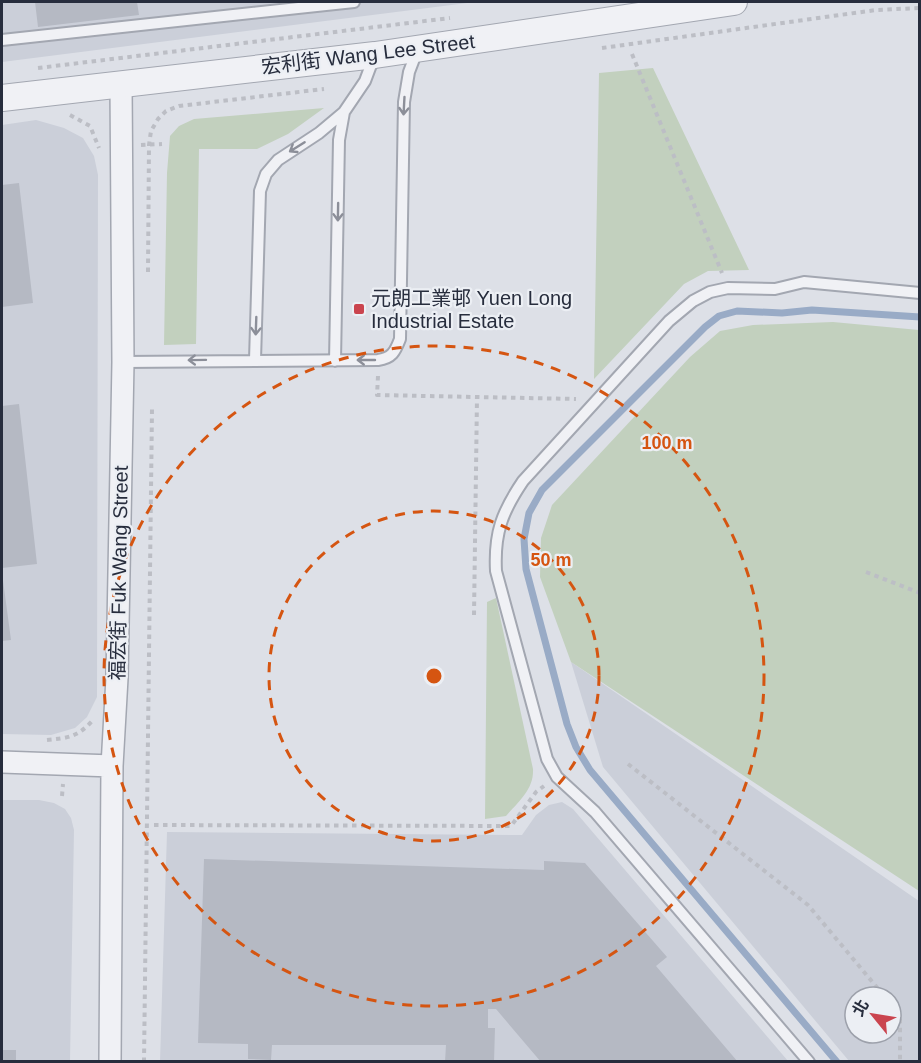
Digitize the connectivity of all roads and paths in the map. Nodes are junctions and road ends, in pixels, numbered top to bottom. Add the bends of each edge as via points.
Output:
1 (354, 2) edge
2 (734, 2) edge
3 (920, 8) edge
4 (454, 17) dead end
5 (2, 40) edge
6 (599, 48) dead end
7 (418, 49) junction
8 (632, 54) dead end
9 (375, 55) junction
10 (37, 68) dead end
11 (121, 84) junction
12 (324, 89) dead end
13 (2, 98) edge
14 (344, 112) junction
15 (148, 272) dead end
16 (728, 288) junction
17 (920, 293) edge
18 (255, 360) junction
19 (378, 360) junction
20 (335, 361) junction
21 (123, 362) junction
22 (477, 397) junction
23 (597, 400) junction
24 (152, 409) dead end
25 (866, 572) dead end
26 (920, 592) edge
27 (474, 615) dead end
28 (2, 762) edge
29 (628, 764) dead end
30 (112, 766) junction
31 (557, 777) junction
32 (154, 825) dead end
33 (875, 985) edge
34 (900, 1045) edge
35 (110, 1062) edge
36 (144, 1062) edge
37 (809, 1062) edge
38 (900, 1062) edge

1 - 5 lane
2 - 7 street, 宏利街 Wang Lee Street
3 - 6 path via 876,10
4 - 10 path
7 - 9 street, 宏利街 Wang Lee Street
7 -> 19 lane via 404,102 400,339 389,358
8 - 16 path
9 - 11 street, 宏利街 Wang Lee Street
9 - 14 lane via 365,81
11 - 13 street, 宏利街 Wang Lee Street
11 - 21 street, 福宏街 Fuk Wang Street
12 - 15 path via 197,102 166,111 158,119 149,145
14 -> 18 lane via 319,134 278,160 266,174 260,191
14 -> 20 lane via 339,140
16 - 17 lane via 774,289 804,282
16 - 23 lane via 693,301 669,321
18 - 20 lane
18 -> 21 lane
19 -> 20 lane
19 - 22 path via 377,395
21 - 30 street, 福宏街 Fuk Wang Street
22 - 23 path
22 - 27 path
23 - 31 lane via 512,497 498,530 495,550 496,571 547,759
24 - 36 path
25 - 26 path
28 - 30 street
29 - 33 path via 808,905
30 - 35 street, 福宏街 Fuk Wang Street
31 - 32 path via 536,792 511,826
31 - 37 lane via 595,812
34 - 38 path

